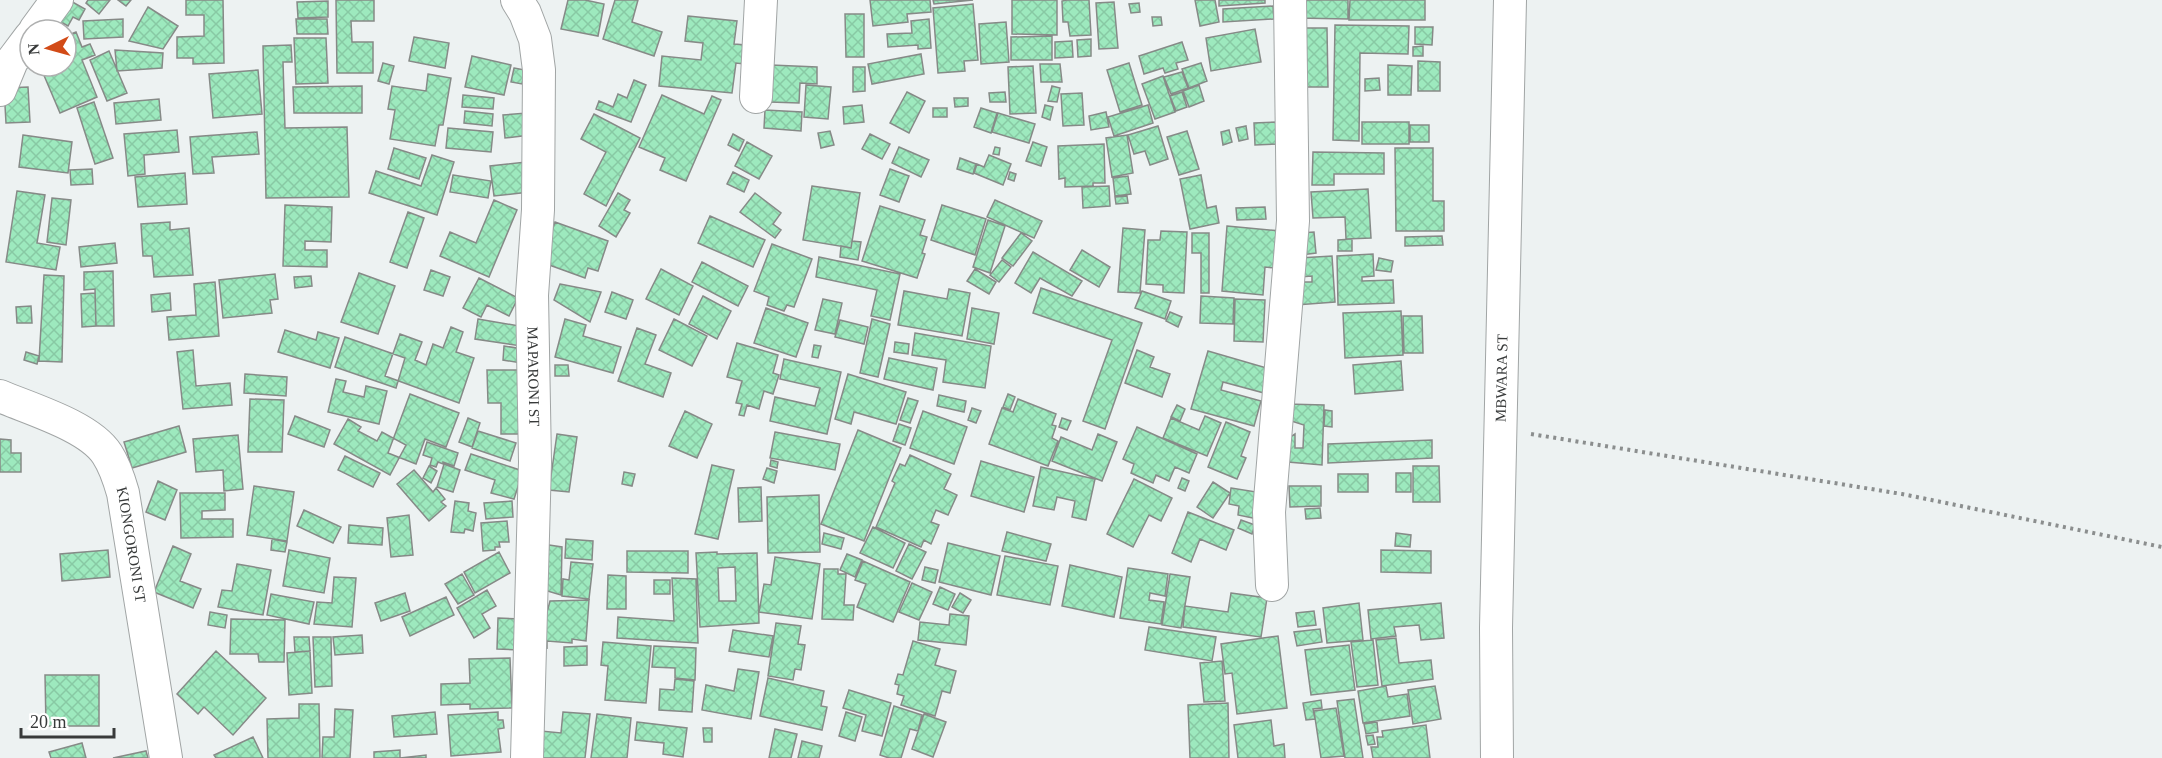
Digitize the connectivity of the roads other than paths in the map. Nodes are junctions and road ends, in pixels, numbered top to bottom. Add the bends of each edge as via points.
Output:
1 (57, 0) edge
2 (517, 0) edge
3 (761, 0) edge
4 (1290, 0) edge
5 (1510, 0) edge
6 (44, 18) edge
7 (18, 53) edge
8 (0, 90) edge
9 (756, 97) dead end
10 (0, 396) edge
11 (1272, 585) dead end
12 (166, 758) edge
13 (526, 758) edge
14 (1497, 758) edge

1 - 6 street
2 - 13 street, MAPARONI ST via 535,39 539,70 538,210 532,296 535,462
3 - 9 street
4 - 11 street via 1293,221 1269,512
5 - 14 street, MBWARA ST via 1496,628
7 - 8 street
10 - 12 street, KIONGORONI ST via 77,428 106,451 116,469

